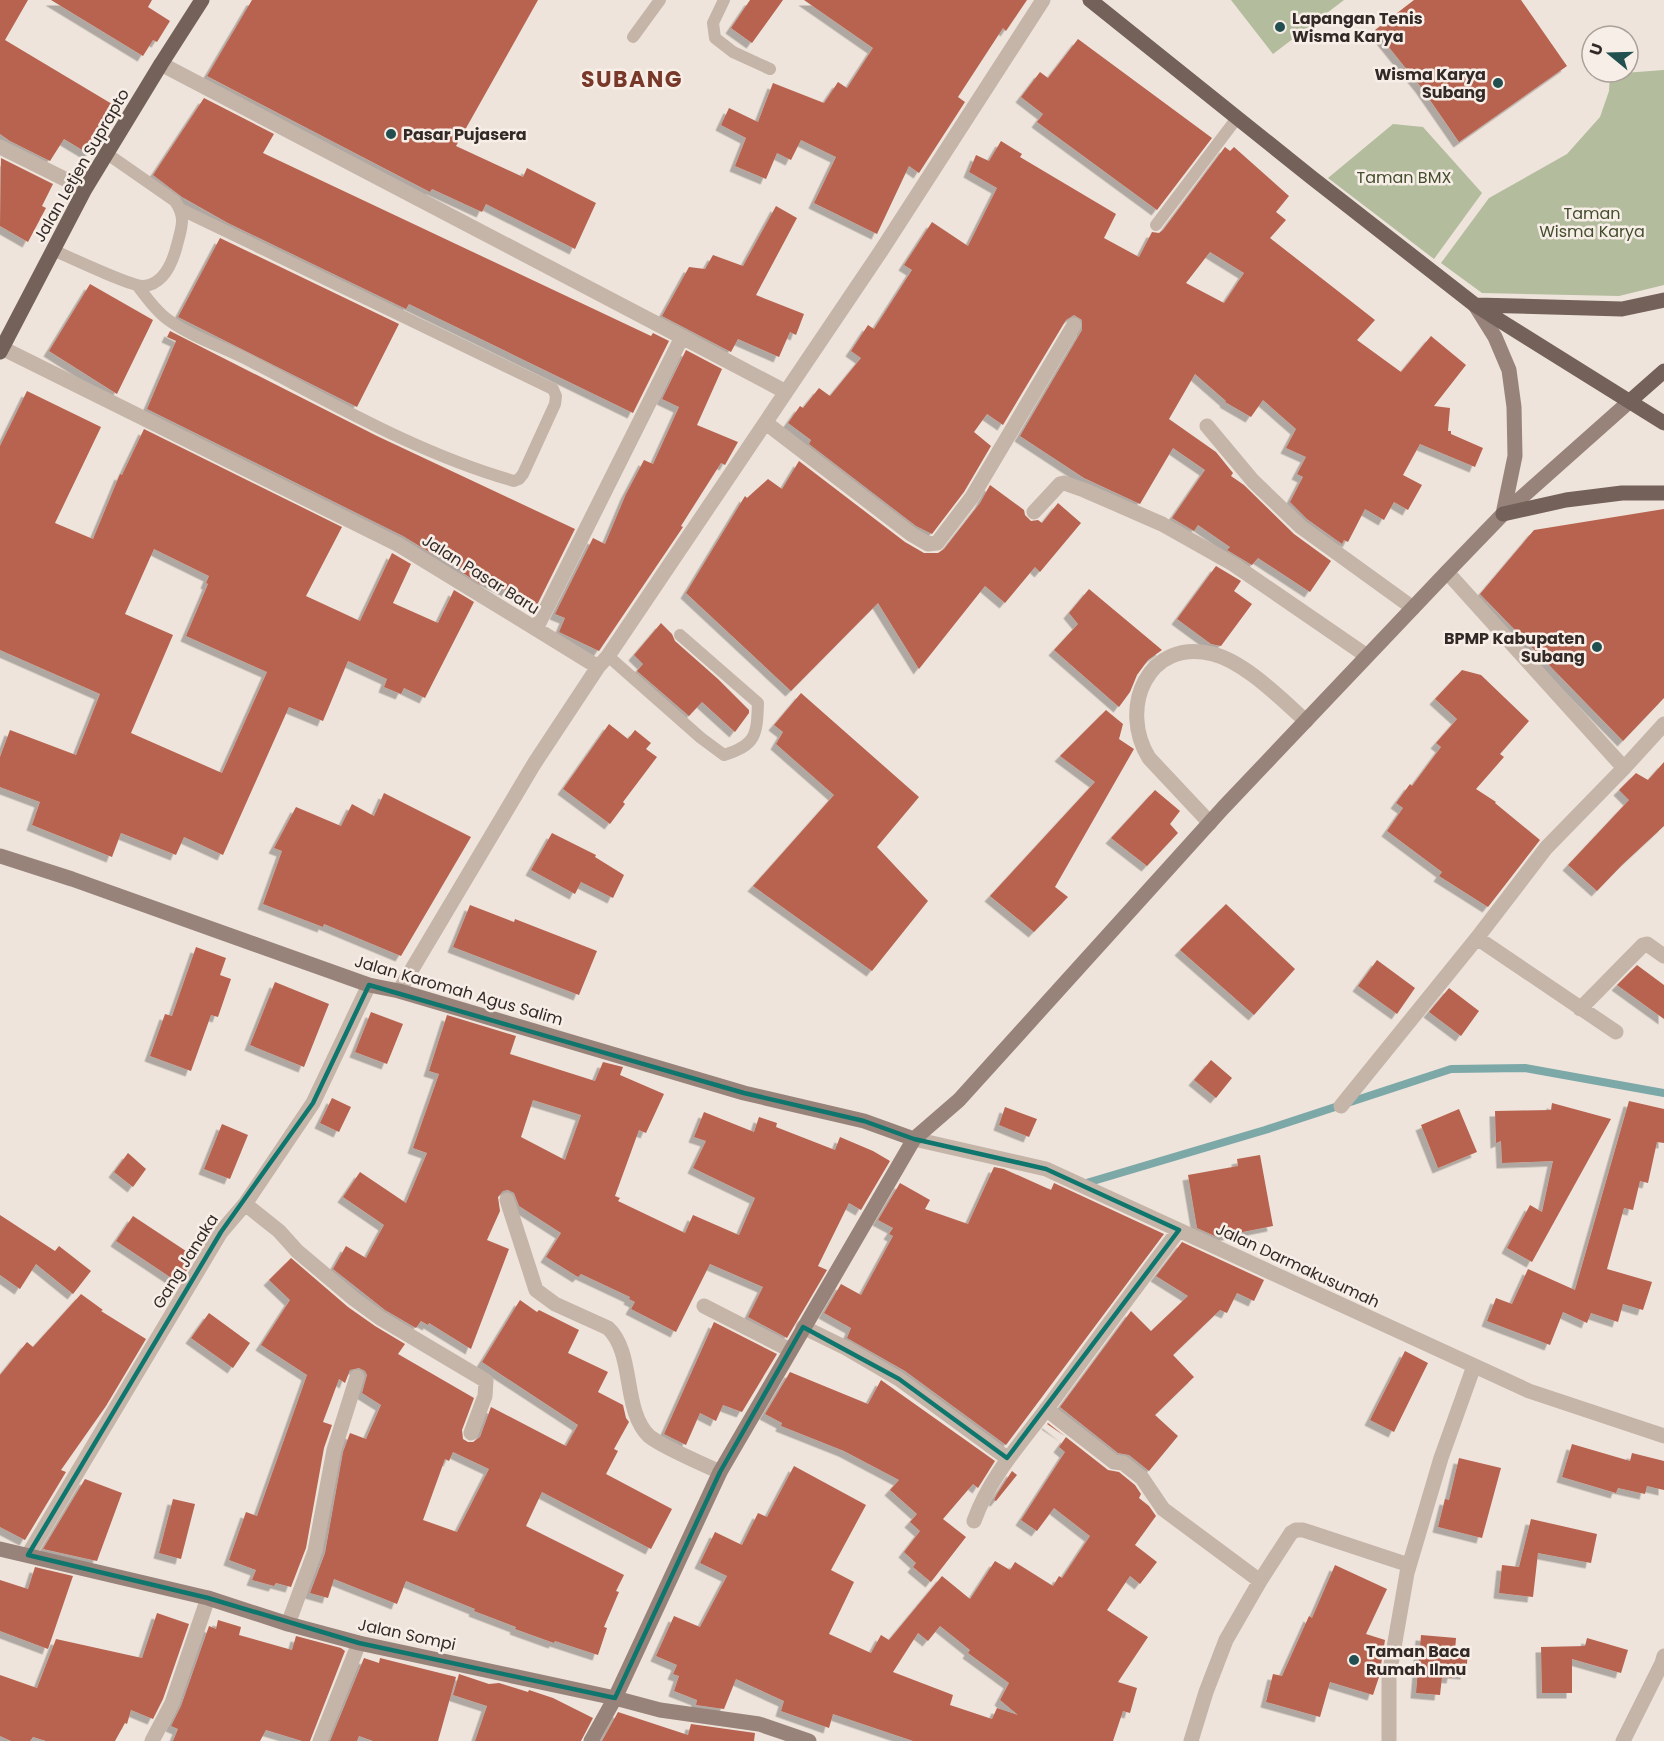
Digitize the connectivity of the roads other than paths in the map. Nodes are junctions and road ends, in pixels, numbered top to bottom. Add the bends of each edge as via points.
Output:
1 (202, 0) edge
2 (660, 0) edge
3 (724, 0) edge
4 (1043, 0) edge
5 (1090, 0) edge
6 (633, 37) dead end
7 (161, 64) junction
8 (770, 69) dead end
9 (1237, 118) junction
10 (0, 147) edge
11 (106, 153) junction
12 (85, 189) junction
13 (182, 210) junction
14 (1156, 225) dead end
15 (53, 250) junction
16 (136, 285) junction
17 (1664, 300) edge
18 (1475, 305) junction
19 (1074, 325) dead end
20 (682, 337) junction
21 (1, 350) edge
22 (1664, 371) edge
23 (786, 392) junction
24 (1630, 401) junction
25 (766, 423) junction
26 (1664, 423) edge
27 (1207, 426) dead end
28 (1664, 493) edge
29 (1034, 512) dead end
30 (1503, 514) junction
31 (1447, 572) junction
32 (1413, 609) junction
33 (536, 629) junction
34 (680, 635) dead end
35 (1367, 656) junction
36 (603, 661) junction
37 (1306, 721) junction
38 (1664, 724) edge
39 (1624, 768) junction
40 (1210, 823) junction
41 (0, 856) edge
42 (1478, 938) junction
43 (1664, 956) edge
44 (369, 985) junction
45 (399, 991) junction
46 (1580, 1009) junction
47 (1616, 1032) dead end
48 (1341, 1106) dead end
49 (914, 1139) junction
50 (507, 1200) dead end
51 (245, 1204) junction
52 (1179, 1230) junction
53 (705, 1306) dead end
54 (803, 1327) junction
55 (790, 1350) junction
56 (1474, 1366) junction
57 (357, 1377) dead end
58 (1046, 1409) junction
59 (471, 1433) dead end
60 (1664, 1436) edge
61 (1007, 1458) junction
62 (720, 1472) junction
63 (974, 1521) dead end
64 (1, 1551) edge
65 (28, 1555) junction
66 (1410, 1565) junction
67 (1260, 1581) junction
68 (208, 1598) junction
69 (288, 1624) junction
70 (359, 1643) junction
71 (1663, 1659) edge
72 (615, 1698) junction
73 (152, 1741) edge
74 (320, 1741) edge
75 (591, 1741) edge
76 (809, 1741) edge
77 (1191, 1741) edge
78 (1389, 1741) edge
79 (1623, 1741) edge

1 - 7 main road, Jalan Letjen Suprapto
2 - 6 lane
3 - 8 lane via 713,23 715,38 733,52
4 - 23 street
5 - 9 main road
7 - 11 main road, Jalan Letjen Suprapto
7 - 20 street
9 - 14 lane
9 - 18 main road
10 - 12 street
11 - 12 main road, Jalan Letjen Suprapto
11 - 13 lane
12 - 15 main road, Jalan Letjen Suprapto
13 - 16 lane via 176,251 164,276 152,284
13 - 16 lane via 553,389 555,404 524,474 514,481 432,452 188,332 160,314
15 - 16 lane
15 - 21 main road, Jalan Letjen Suprapto
17 - 18 main road via 1622,309
18 - 24 main road
18 - 30 main road via 1496,337 1509,370 1515,456
19 - 25 street via 972,497 937,543 928,544 911,534
20 - 23 street
20 - 33 street
21 - 33 street, Jalan Pasar Baru via 399,545
22 - 24 main road
23 - 25 street
24 - 26 main road
24 - 30 main road
25 - 36 street
27 - 32 street via 1252,482 1301,527
28 - 30 main road via 1566,500
29 - 35 street via 1062,483 1094,494 1162,524 1233,564
30 - 31 main road
31 - 32 main road
31 - 39 street
32 - 35 main road
33 - 36 street, Jalan Pasar Baru
34 - 36 lane via 758,703 753,740 739,750 724,755
35 - 37 main road
36 - 45 street via 534,764
37 - 40 main road
37 - 40 street via 1235,662 1215,654 1179,652 1150,671 1135,712 1141,746
38 - 39 street
39 - 42 street via 1546,848
40 - 49 main road via 959,1100
41 - 44 main road, Jalan Karomah Agus Salim
42 - 46 street
42 - 48 street
43 - 46 street via 1643,945
44 - 45 main road, Jalan Karomah Agus Salim
44 - 51 street, Gang Janaka via 313,1103
45 - 49 main road, Jalan Karomah Agus Salim via 744,1093 864,1121
46 - 47 street
49 - 52 street, Jalan Darmakusumah via 1047,1169
49 - 54 main road
50 - 62 street via 536,1290 615,1334 638,1418 649,1435
51 - 59 street via 354,1299 486,1381 485,1396
51 - 65 street, Gang Janaka via 221,1232
52 - 56 street, Jalan Darmakusumah
52 - 58 street
53 - 55 street
54 - 55 main road
54 - 61 street via 899,1378
55 - 62 main road
56 - 60 street, Jalan Darmakusumah via 1529,1391
56 - 66 street via 1441,1458
57 - 69 street via 334,1450 315,1551
58 - 61 street
58 - 67 street via 1114,1462 1123,1463 1142,1478 1162,1509
61 - 63 street via 982,1497
62 - 72 main road
64 - 65 main road, Jalan Sompi
65 - 68 main road, Jalan Sompi
66 - 67 street via 1296,1530
66 - 78 street via 1389,1676
67 - 77 street via 1226,1640
68 - 69 main road, Jalan Sompi
68 - 73 street via 172,1703
69 - 70 main road, Jalan Sompi
70 - 72 main road, Jalan Sompi
70 - 74 street
71 - 79 street
72 - 75 main road
72 - 76 main road, Jalan Sompi via 660,1710 759,1724

